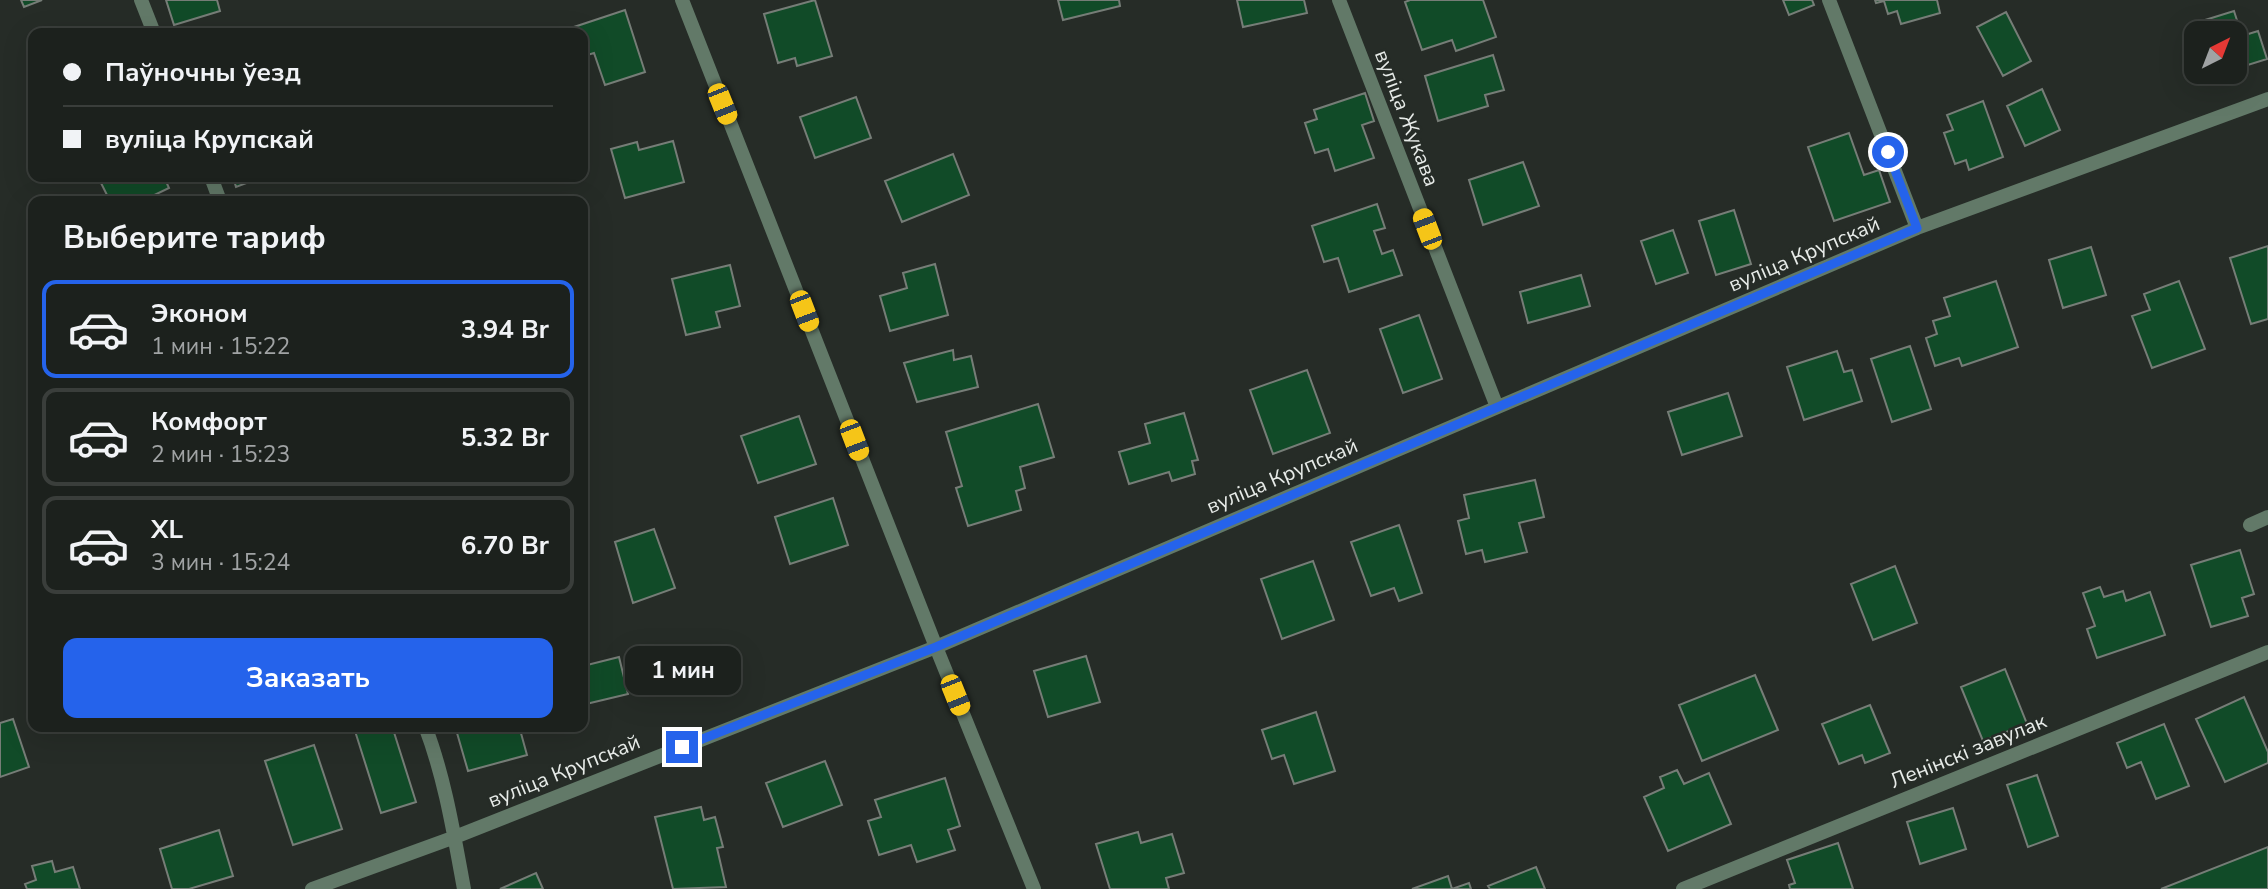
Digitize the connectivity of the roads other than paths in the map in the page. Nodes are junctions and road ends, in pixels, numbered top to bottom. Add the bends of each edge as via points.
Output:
1 (141, 0) edge
2 (682, 0) edge
3 (1339, 0) edge
4 (1829, 0) edge
5 (152, 28) edge
6 (2268, 99) edge
7 (1917, 228) junction
8 (1497, 407) junction
9 (2268, 517) edge
10 (2250, 525) dead end
11 (936, 647) junction
12 (2268, 652) edge
13 (427, 732) edge
14 (455, 837) junction
15 (312, 889) edge
16 (464, 889) edge
17 (1034, 889) edge
18 (1683, 889) edge

1 - 5 street
2 - 11 street
3 - 8 street, вуліца Жукава
4 - 7 street
6 - 7 street, вуліца Крупскай
7 - 8 street, вуліца Крупскай
8 - 11 street, вуліца Крупскай
9 - 10 street
11 - 14 street, вуліца Крупскай
11 - 17 street
12 - 18 street, Ленінскі завулак
13 - 14 street
14 - 15 street, вуліца Крупскай
14 - 16 street

